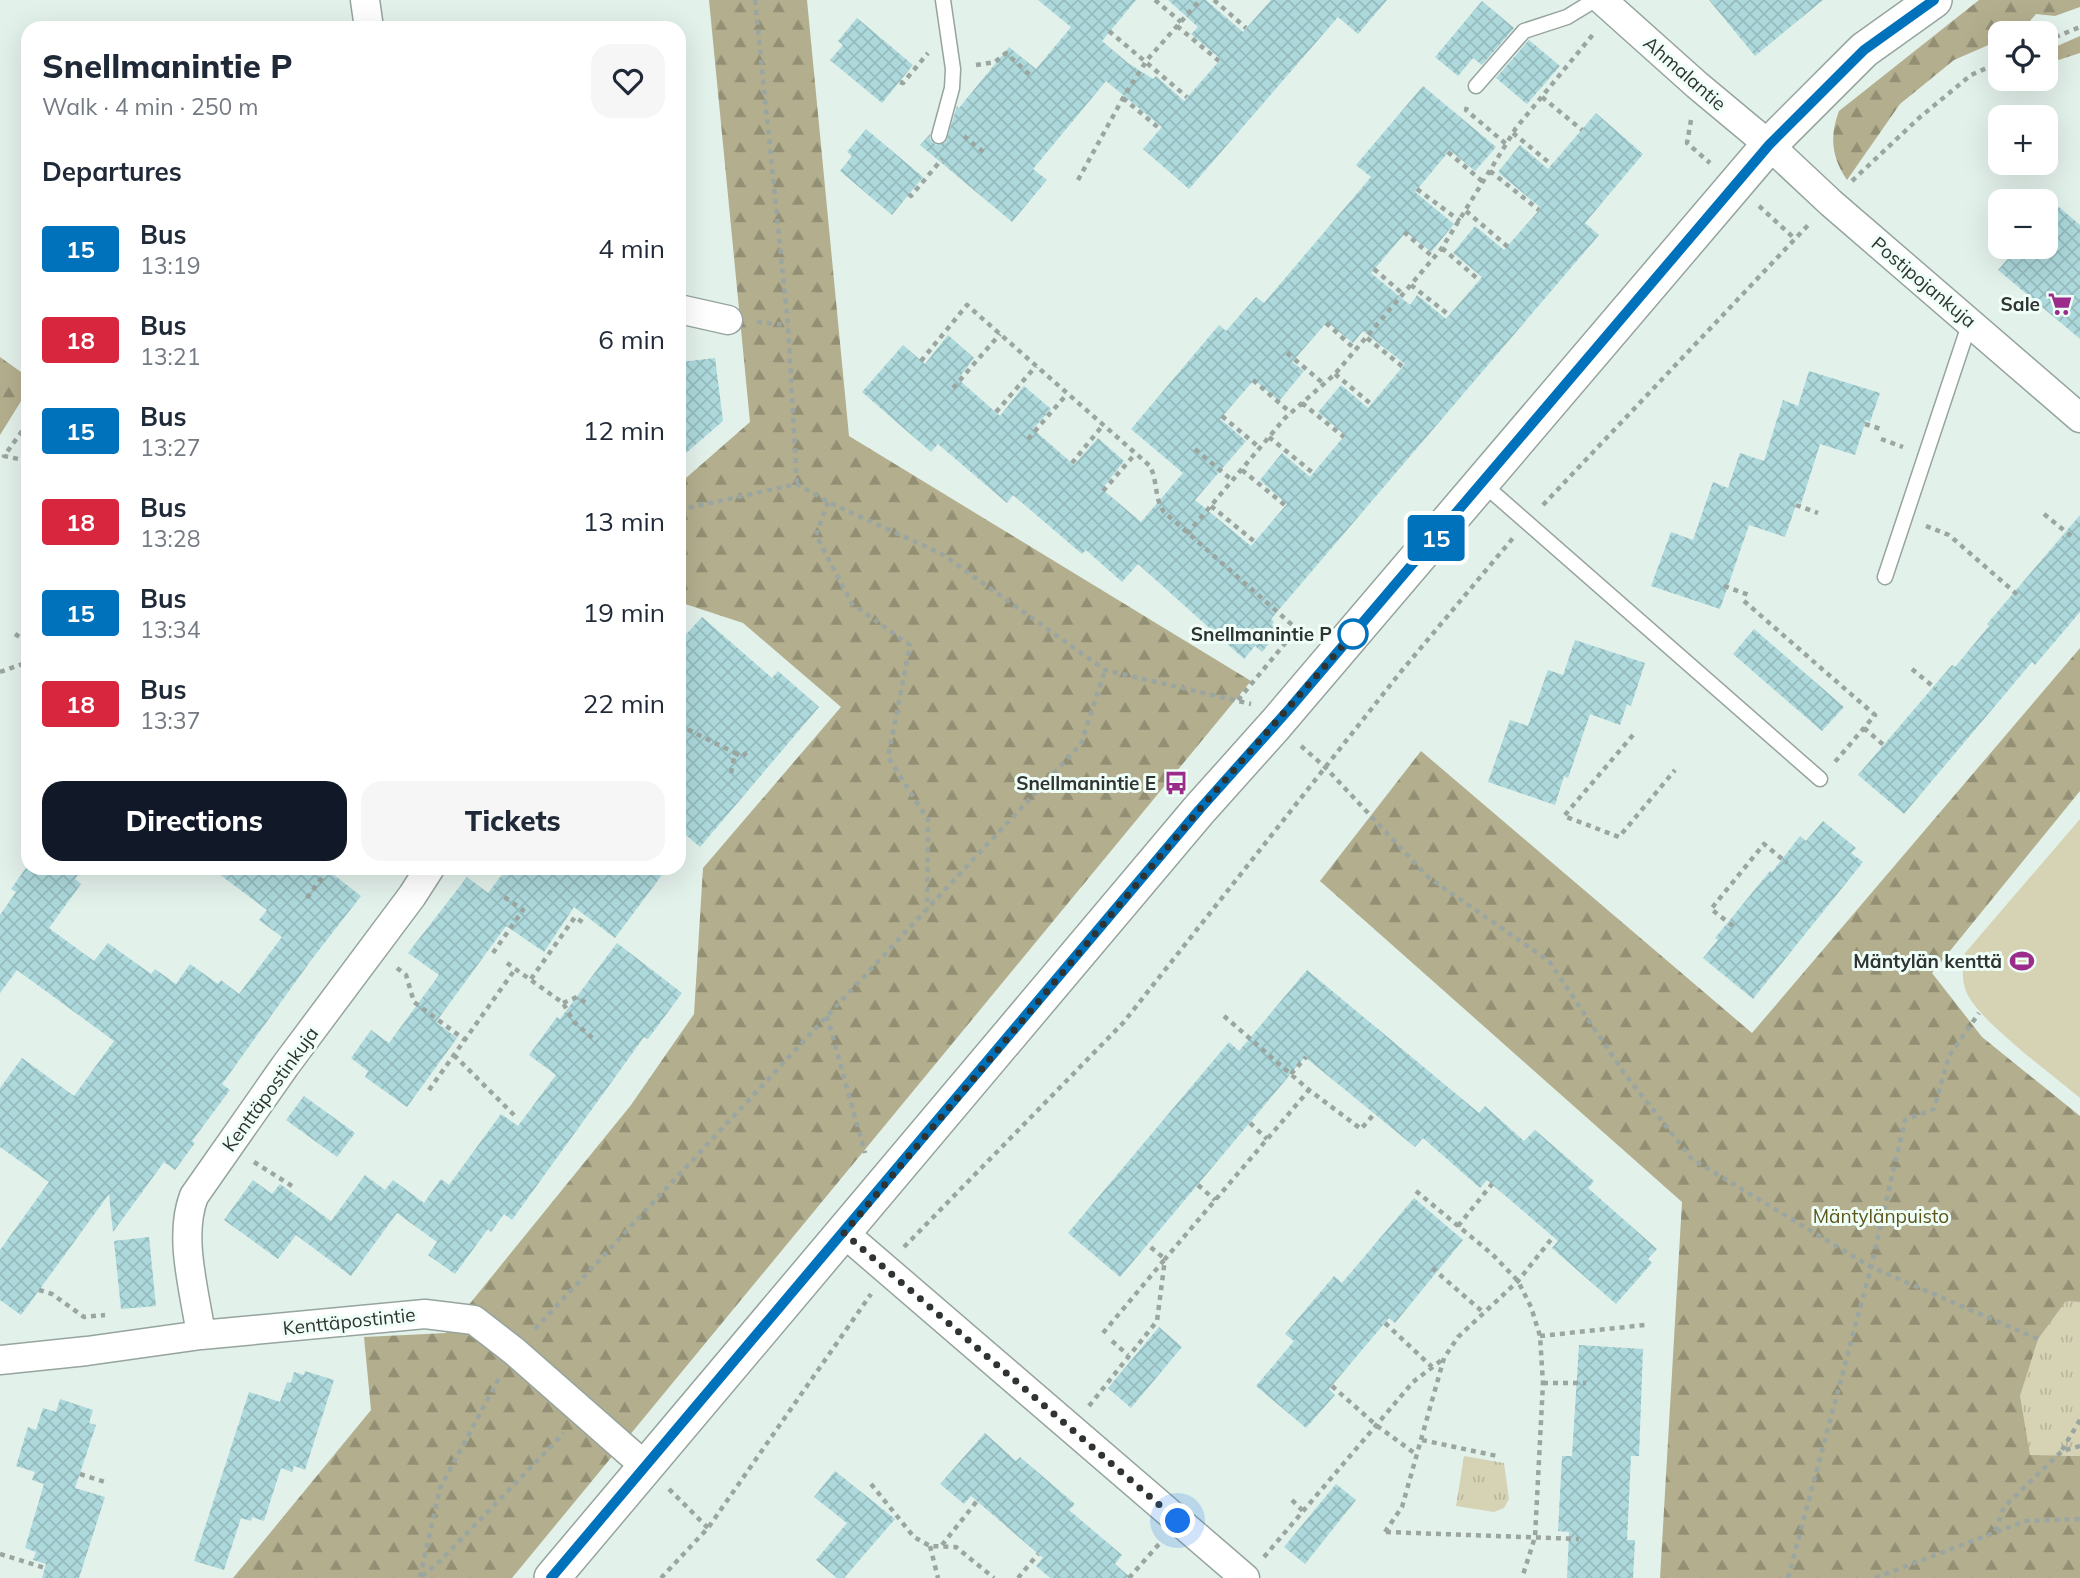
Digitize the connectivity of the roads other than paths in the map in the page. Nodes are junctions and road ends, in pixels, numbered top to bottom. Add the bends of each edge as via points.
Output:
1 (365, 0) edge
2 (943, 0) edge
3 (1934, 0) edge
4 (1603, 3) edge
5 (368, 21) edge
6 (1476, 86) road end
7 (939, 136) road end
8 (1769, 145) junction
9 (686, 311) edge
10 (728, 320) dead end
11 (1970, 322) junction
12 (2080, 418) edge
13 (1482, 483) junction
14 (1885, 577) dead end
15 (1820, 779) road end
16 (426, 875) edge
17 (844, 1233) junction
18 (201, 1335) junction
19 (0, 1360) edge
20 (646, 1467) junction
21 (1253, 1568) edge
22 (552, 1578) edge

1 - 5 street
2 - 7 lane via 953,69
3 - 8 street via 1864,50
4 - 6 lane via 1524,31
4 - 8 street, Ahmalantie
8 - 11 street, Postipojankuja
8 - 13 street
9 - 10 street
11 - 12 street, Postipojankuja
11 - 14 lane
13 - 15 lane
13 - 17 street via 1199,810
16 - 18 street, Kenttäpostinkuja via 194,1196 186,1231
17 - 20 street
17 - 21 street via 1178,1521
18 - 19 street, Kenttäpostintie
18 - 20 street, Kenttäpostintie via 425,1314 474,1320
20 - 22 street

